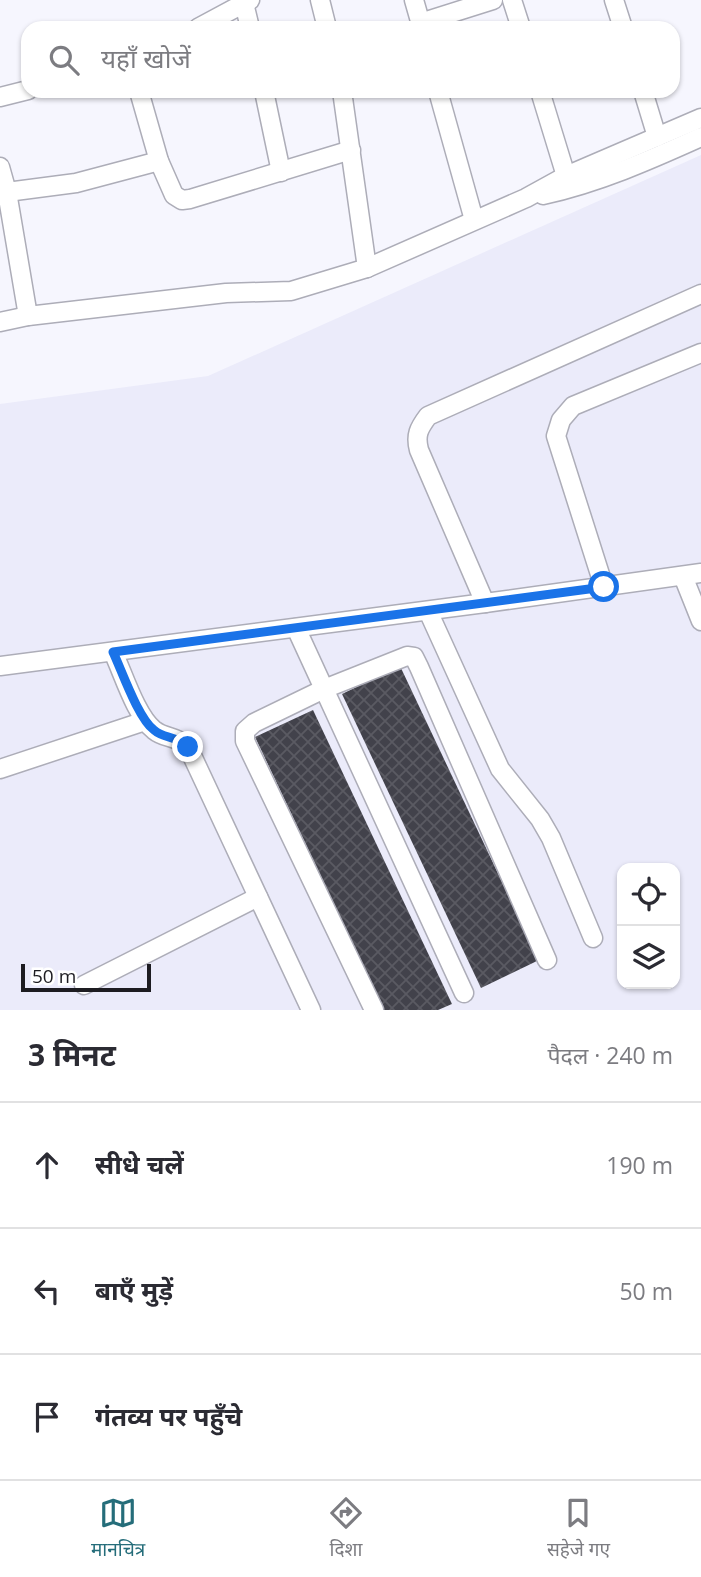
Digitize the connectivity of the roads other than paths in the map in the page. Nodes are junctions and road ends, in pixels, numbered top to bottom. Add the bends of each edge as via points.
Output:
1 (320, 0) edge
2 (414, 0) edge
3 (493, 0) edge
4 (512, 0) edge
5 (614, 0) edge
6 (247, 2) edge
7 (211, 21) edge
8 (249, 21) edge
9 (325, 21) edge
10 (420, 21) edge
11 (435, 21) edge
12 (518, 21) edge
13 (620, 21) edge
14 (21, 92) edge
15 (0, 97) edge
16 (141, 98) edge
17 (265, 98) edge
18 (343, 98) edge
19 (440, 98) edge
20 (542, 98) edge
21 (645, 98) edge
22 (701, 118) edge
23 (657, 137) junction
24 (701, 137) edge
25 (351, 150) junction
26 (159, 161) junction
27 (0, 167) edge
28 (281, 172) junction
29 (566, 176) junction
30 (7, 192) junction
31 (526, 198) junction
32 (474, 220) junction
33 (367, 268) junction
34 (701, 294) edge
35 (28, 316) junction
36 (0, 322) edge
37 (701, 353) edge
38 (692, 574) edge
39 (604, 587) junction
40 (485, 603) junction
41 (428, 611) junction
42 (701, 621) edge
43 (296, 628) junction
44 (113, 652) junction
45 (0, 666) edge
46 (324, 690) junction
47 (145, 721) junction
48 (0, 769) edge
49 (258, 897) junction
50 (593, 939) dead end
51 (547, 960) dead end
52 (84, 985) dead end
53 (464, 993) dead end
54 (311, 1010) edge
55 (374, 1010) edge

1 - 9 street
2 - 10 street
3 - 11 street
4 - 12 street
5 - 13 street
6 - 7 street
6 - 8 street
14 - 15 street
16 - 26 street
17 - 28 street
18 - 25 street
19 - 32 street
20 - 29 street
21 - 23 street
22 - 23 street
23 - 29 street
24 - 31 street via 566,190
25 - 28 street
25 - 33 street
26 - 28 street via 174,195 183,200
26 - 30 street via 76,183
27 - 30 street
29 - 31 street
30 - 35 street
31 - 32 street
32 - 33 street
33 - 35 street via 291,291 226,293
34 - 40 street via 428,416 418,428 419,450
35 - 36 street
37 - 39 street via 573,406 561,420 556,436
38 - 39 street
38 - 42 street
39 - 40 street
40 - 41 street
41 - 43 street
41 - 50 street via 500,769 551,838
43 - 44 street
43 - 46 street
44 - 45 street
44 - 47 street
46 - 51 street via 414,657
46 - 53 street
46 - 55 street via 254,723 245,731 245,741
47 - 48 street
47 - 49 street via 156,732 178,738 188,747
49 - 52 street
49 - 54 street

